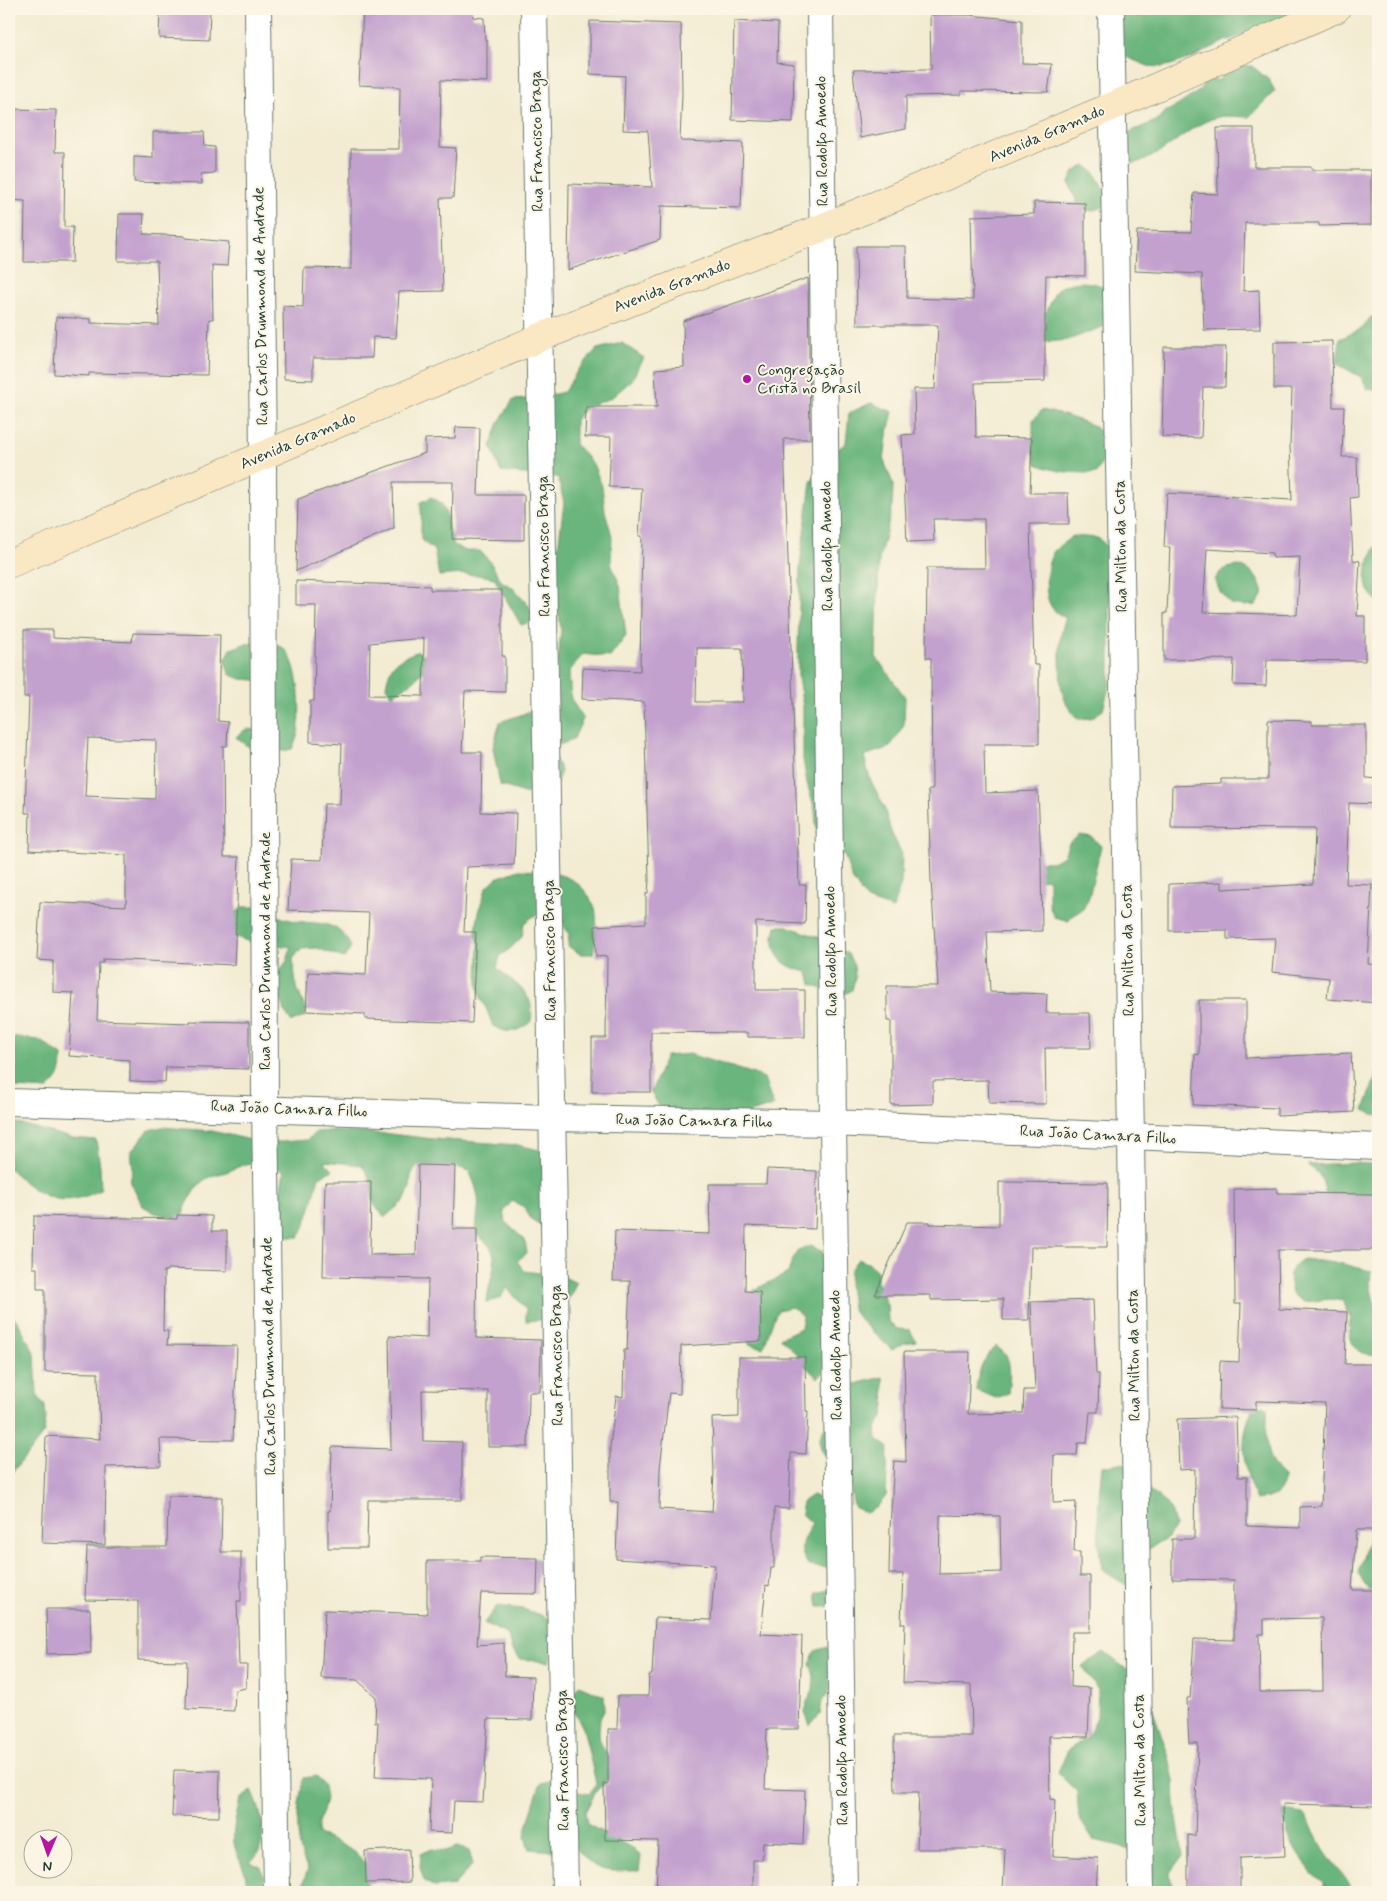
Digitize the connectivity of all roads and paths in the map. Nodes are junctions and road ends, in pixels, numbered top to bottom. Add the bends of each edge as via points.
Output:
1 (258, 9) edge
2 (534, 9) edge
3 (820, 9) edge
4 (1111, 9) edge
5 (1336, 9) edge
6 (1113, 106) junction
7 (824, 227) junction
8 (541, 337) junction
9 (263, 456) junction
10 (9, 564) edge
11 (9, 1102) edge
12 (265, 1108) junction
13 (553, 1118) junction
14 (833, 1123) junction
15 (1131, 1136) junction
16 (1378, 1147) edge
17 (277, 1892) edge
18 (565, 1892) edge
19 (844, 1892) edge
20 (1141, 1892) edge

1 - 9 street, Rua Carlos Drummond de Andrade
2 - 8 street, Rua Francisco Braga
3 - 7 street, Rua Rodolfo Amoedo
4 - 6 street, Rua Milton da Costa
5 - 6 street, Avenida Gramado
6 - 7 street, Avenida Gramado
6 - 15 street, Rua Milton da Costa
7 - 8 street, Avenida Gramado
7 - 14 street, Rua Rodolfo Amoedo
8 - 9 street, Avenida Gramado
8 - 13 street, Rua Francisco Braga
9 - 10 street, Avenida Gramado
9 - 12 street, Rua Carlos Drummond de Andrade
11 - 12 street, Rua João Camara Filho
12 - 13 street, Rua João Camara Filho
12 - 17 street, Rua Carlos Drummond de Andrade
13 - 14 street, Rua João Camara Filho
13 - 18 street, Rua Francisco Braga
14 - 15 street, Rua João Camara Filho
14 - 19 street, Rua Rodolfo Amoedo
15 - 16 street, Rua João Camara Filho
15 - 20 street, Rua Milton da Costa

